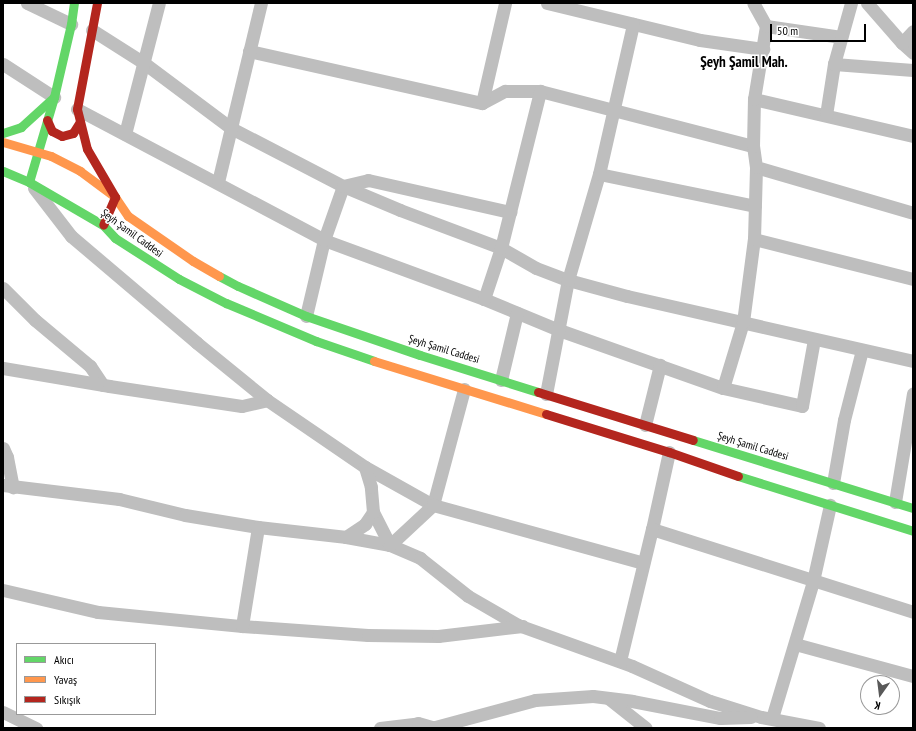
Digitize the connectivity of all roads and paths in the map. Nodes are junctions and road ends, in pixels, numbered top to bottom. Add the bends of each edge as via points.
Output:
1 (27, 3) edge
2 (74, 3) edge
3 (96, 3) edge
4 (160, 3) edge
5 (261, 3) edge
6 (505, 3) edge
7 (547, 3) edge
8 (753, 3) edge
9 (851, 3) edge
10 (867, 3) edge
11 (579, 7) edge
12 (71, 24) junction
13 (633, 24) junction
14 (766, 26) junction
15 (92, 30) junction
16 (913, 31) edge
17 (841, 37) junction
18 (902, 43) junction
19 (763, 49) junction
20 (249, 51) junction
21 (913, 53) edge
22 (144, 63) junction
23 (3, 64) edge
24 (834, 64) junction
25 (913, 70) edge
26 (540, 91) junction
27 (54, 97) junction
28 (754, 99) junction
29 (482, 103) junction
30 (77, 109) junction
31 (612, 110) junction
32 (826, 115) junction
33 (47, 120) junction
34 (80, 122) junction
35 (231, 128) junction
36 (3, 133) edge
37 (125, 134) junction
38 (913, 136) edge
39 (3, 142) edge
40 (753, 146) junction
41 (37, 152) junction
42 (756, 167) junction
43 (3, 171) edge
44 (600, 174) junction
45 (29, 182) junction
46 (218, 182) junction
47 (344, 186) junction
48 (115, 198) junction
49 (755, 206) junction
50 (510, 212) junction
51 (913, 213) edge
52 (103, 225) junction
53 (754, 239) junction
54 (324, 240) junction
55 (501, 248) junction
56 (913, 278) edge
57 (568, 280) junction
58 (3, 288) edge
59 (484, 299) junction
60 (517, 313) junction
61 (306, 316) junction
62 (743, 322) junction
63 (559, 330) junction
64 (814, 339) junction
65 (862, 350) junction
66 (913, 361) edge
67 (660, 365) junction
68 (3, 368) edge
69 (501, 380) junction
70 (103, 385) junction
71 (723, 388) junction
72 (464, 389) junction
73 (913, 393) edge
74 (546, 394) junction
75 (267, 400) junction
76 (645, 425) junction
77 (3, 448) edge
78 (669, 452) junction
79 (365, 467) junction
80 (833, 483) junction
81 (8, 486) edge
82 (895, 502) junction
83 (433, 505) junction
84 (830, 505) junction
85 (913, 508) edge
86 (373, 512) junction
87 (258, 527) junction
88 (652, 529) junction
89 (913, 531) edge
90 (346, 537) junction
91 (390, 545) junction
92 (643, 563) junction
93 (813, 581) junction
94 (3, 590) edge
95 (913, 612) edge
96 (242, 626) junction
97 (522, 626) junction
98 (795, 644) junction
99 (620, 661) junction
100 (913, 676) edge
101 (608, 698) junction
102 (3, 712) edge
103 (766, 717) junction
104 (36, 728) edge
105 (380, 728) edge
106 (435, 728) edge
107 (646, 728) edge
108 (820, 728) edge

1 - 12 street
2 - 12 main road
3 - 15 main road
4 - 22 street
5 - 20 street
6 - 29 street
7 - 11 street
8 - 14 street
9 - 17 street
10 - 18 street
11 - 13 street
12 - 27 main road
13 - 19 street via 700,40
13 - 31 street
14 - 17 street
14 - 19 street
15 - 22 street
15 - 30 main road
16 - 18 street
17 - 24 street
18 - 21 street
19 - 28 street
20 - 29 street
20 - 35 street
22 - 35 street
22 - 37 street
23 - 27 street
24 - 25 street
24 - 32 street
26 - 29 street via 505,91
26 - 31 street
26 - 50 street
27 - 33 main road
27 - 36 main road via 21,127
28 - 32 street
28 - 40 street
30 - 34 main road
30 - 37 street
31 - 40 street
31 - 44 street
32 - 38 street
33 - 34 main road via 52,131 62,136 73,133
33 - 41 main road
34 - 48 main road via 87,149
35 - 46 street
35 - 47 street
37 - 46 street
39 - 41 main road, Şeyh Şamil Caddesi
40 - 42 street
41 - 45 main road
41 - 48 main road, Şeyh Şamil Caddesi via 80,171
42 - 49 street
42 - 51 street
43 - 45 main road, Şeyh Şamil Caddesi
44 - 49 street
44 - 57 street
45 - 52 main road, Şeyh Şamil Caddesi
45 - 75 street via 71,236
46 - 54 street
47 - 50 street via 368,180
47 - 54 street
47 - 55 street
48 - 52 main road
48 - 61 main road, Şeyh Şamil Caddesi via 128,216 193,261 238,286
49 - 53 street
50 - 55 street
52 - 72 main road, Şeyh Şamil Caddesi via 115,238 154,264 226,303 316,341
53 - 56 street
53 - 62 street
54 - 59 street
54 - 61 street
55 - 57 street via 536,268
55 - 59 street
57 - 62 street
57 - 63 street
58 - 70 street via 35,320 90,366
59 - 60 street
60 - 63 street
60 - 69 street
61 - 69 main road, Şeyh Şamil Caddesi
62 - 64 street
62 - 71 street
63 - 67 street
63 - 74 street
64 - 65 street
64 - 71 street via 802,406
65 - 66 street
65 - 80 street via 844,420
67 - 71 street
67 - 76 street
68 - 70 street
69 - 74 main road, Şeyh Şamil Caddesi
70 - 75 street via 242,406
72 - 78 main road, Şeyh Şamil Caddesi
72 - 83 street
73 - 82 street
74 - 76 main road, Şeyh Şamil Caddesi
75 - 79 street
76 - 80 main road, Şeyh Şamil Caddesi
77 - 81 street via 7,457
78 - 84 main road, Şeyh Şamil Caddesi
78 - 88 street
79 - 83 street
79 - 86 street via 371,487
80 - 82 main road, Şeyh Şamil Caddesi
81 - 87 street via 119,499 185,515
82 - 85 main road, Şeyh Şamil Caddesi
83 - 91 street
83 - 92 street
84 - 89 main road, Şeyh Şamil Caddesi
84 - 93 street
86 - 90 street via 365,524
86 - 91 street
87 - 90 street
87 - 96 street
88 - 92 street
88 - 93 street
90 - 91 street
91 - 97 street via 420,558 468,596
92 - 99 street
93 - 95 street
93 - 98 street
94 - 96 street via 98,612
96 - 97 street via 368,635 438,636
97 - 99 street
98 - 100 street
98 - 103 street
99 - 103 street via 710,701
101 - 103 street via 720,718
101 - 106 street via 592,696 535,700
101 - 107 street
102 - 104 street
103 - 108 street
105 - 106 street via 418,723

